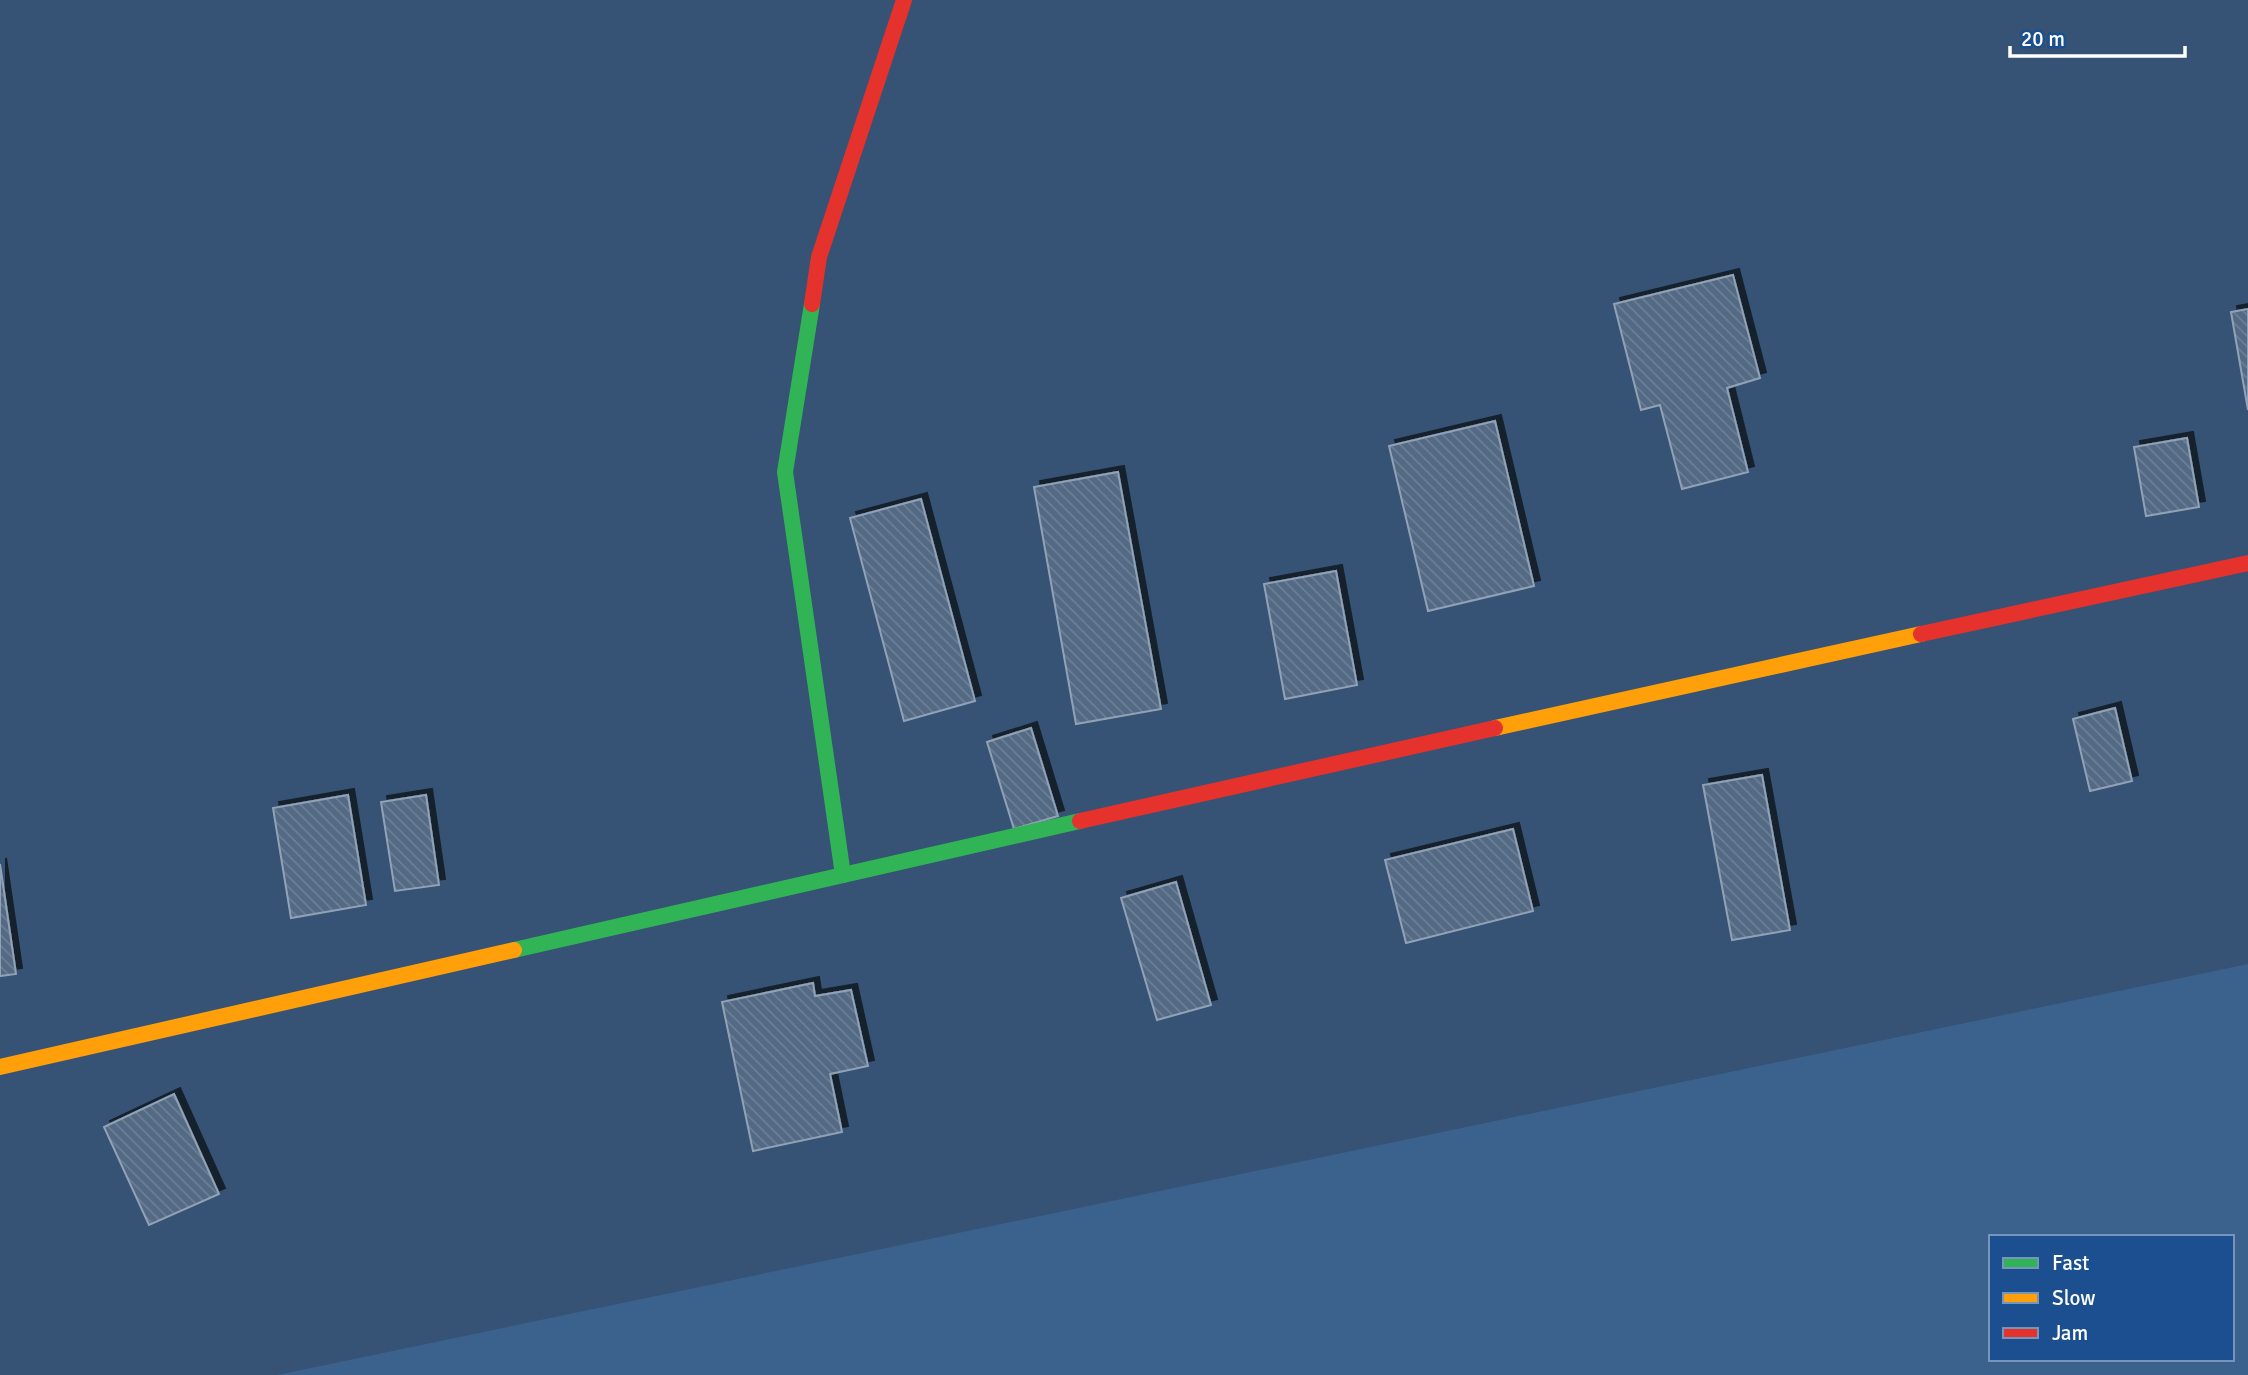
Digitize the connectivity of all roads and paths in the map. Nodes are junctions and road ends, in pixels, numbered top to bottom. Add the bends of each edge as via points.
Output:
1 (904, 0) edge
2 (2248, 563) edge
3 (843, 875) junction
4 (0, 1066) edge

1 - 3 street via 819,257 785,472
2 - 3 street
3 - 4 street

